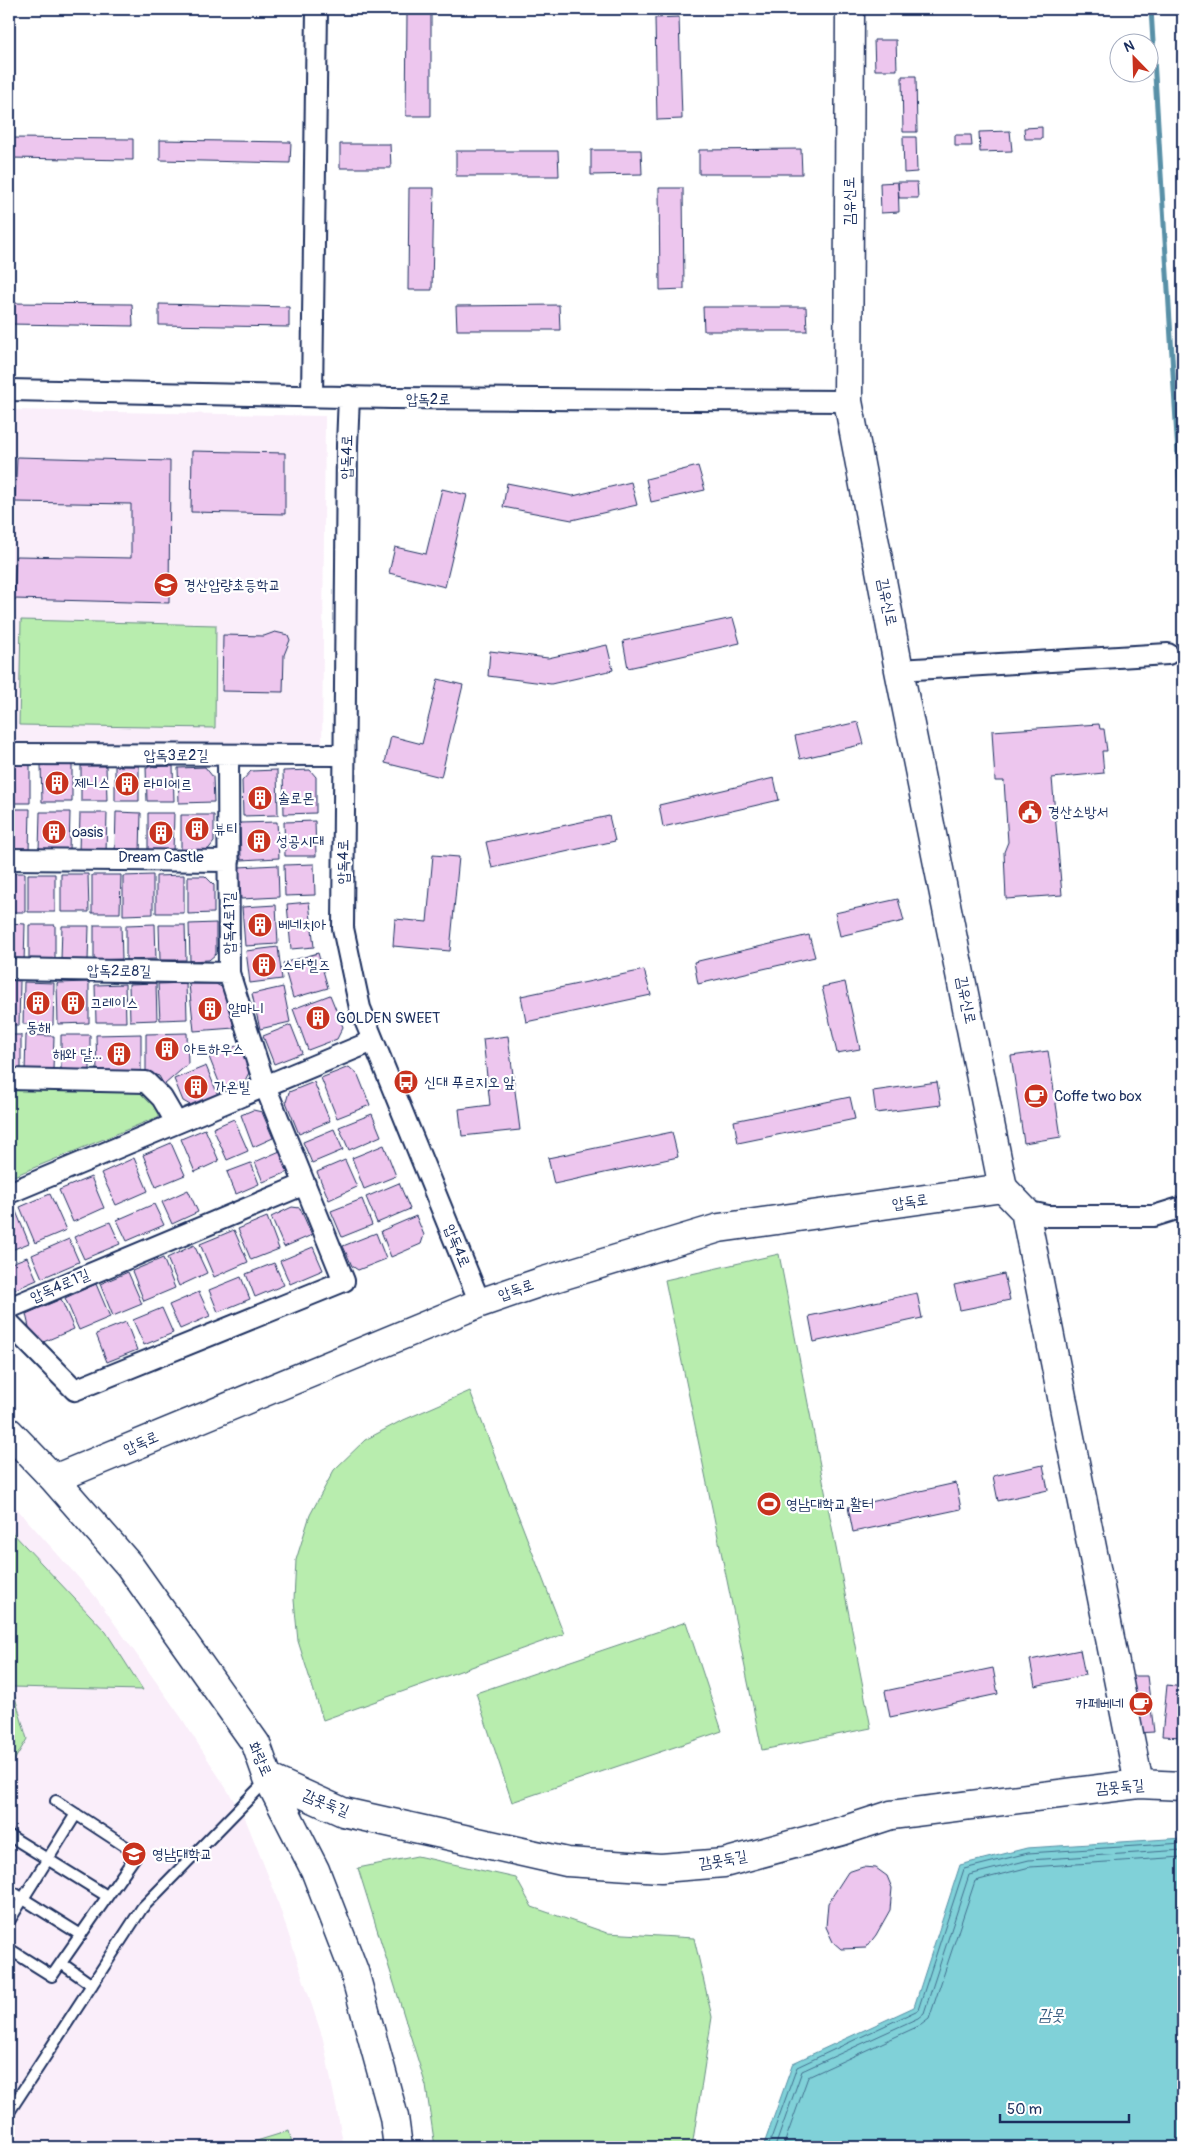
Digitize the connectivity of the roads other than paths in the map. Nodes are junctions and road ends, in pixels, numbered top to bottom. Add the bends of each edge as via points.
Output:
1 (317, 9) edge
2 (850, 9) edge
3 (9, 390) edge
4 (312, 396) junction
5 (349, 396) junction
6 (848, 401) junction
7 (1168, 654) dead end
8 (899, 670) junction
9 (9, 754) edge
10 (228, 755) junction
11 (343, 755) junction
12 (9, 858) edge
13 (229, 861) junction
14 (9, 969) edge
15 (230, 973) junction
16 (373, 1041) junction
17 (9, 1079) edge
18 (265, 1086) junction
19 (176, 1122) junction
20 (304, 1184) junction
21 (1003, 1188) junction
22 (9, 1193) edge
23 (1183, 1207) edge
24 (1025, 1210) junction
25 (480, 1303) junction
26 (9, 1308) edge
27 (9, 1323) edge
28 (9, 1432) edge
29 (54, 1479) junction
30 (268, 1778) junction
31 (1139, 1784) junction
32 (1183, 1786) edge
33 (56, 1801) dead end
34 (76, 1814) junction
35 (10, 1836) dead end
36 (48, 1859) junction
37 (9, 1890) edge
38 (107, 1896) junction
39 (22, 1899) junction
40 (9, 1921) edge
41 (81, 1935) junction
42 (9, 1948) edge
43 (61, 1963) junction
44 (92, 1985) junction
45 (9, 2112) edge
46 (398, 2147) edge

1 - 4 street
2 - 6 street, 김유신로
3 - 4 street, 압독2로
4 - 5 street, 압독2로
5 - 6 street, 압독2로
5 - 11 street, 압독4로
6 - 8 street, 김유신로
7 - 8 street
8 - 21 street, 김유신로
9 - 10 street, 압독3로2길
10 - 11 street, 압독3로2길
10 - 13 street, 압독4로1길
11 - 16 street, 압독4로 via 343,928 360,1008
12 - 13 street
13 - 15 street, 압독4로1길
14 - 15 street, 압독2로8길
15 - 18 street, 압독4로1길
16 - 18 street
16 - 25 street, 압독4로
17 - 19 street via 146,1082 162,1098
18 - 19 street
18 - 20 street, 압독4로1길
19 - 22 street
20 - 26 street, 압독4로1길
20 - 27 street, 압독4로1길 via 344,1281 75,1390
21 - 24 street
21 - 25 street, 압독로 via 719,1228
23 - 24 street via 1154,1216 1048,1216
24 - 31 street
25 - 29 street, 압독로
28 - 29 street, 화랑로
29 - 30 street, 화랑로 via 130,1565 256,1744
30 - 31 street, 감못둑길 via 343,1812 567,1862 661,1868 724,1863 892,1815
30 - 44 lane via 142,1908
30 - 46 street, 화랑로 via 314,1870 354,1971 394,2117
31 - 32 street, 감못둑길
33 - 34 lane
34 - 36 lane
34 - 38 lane via 137,1854
35 - 36 lane
36 - 38 lane
36 - 39 lane
37 - 39 lane
38 - 41 lane
39 - 40 lane
39 - 41 lane
41 - 43 lane
42 - 43 lane via 52,1976
43 - 44 lane
44 - 45 lane

